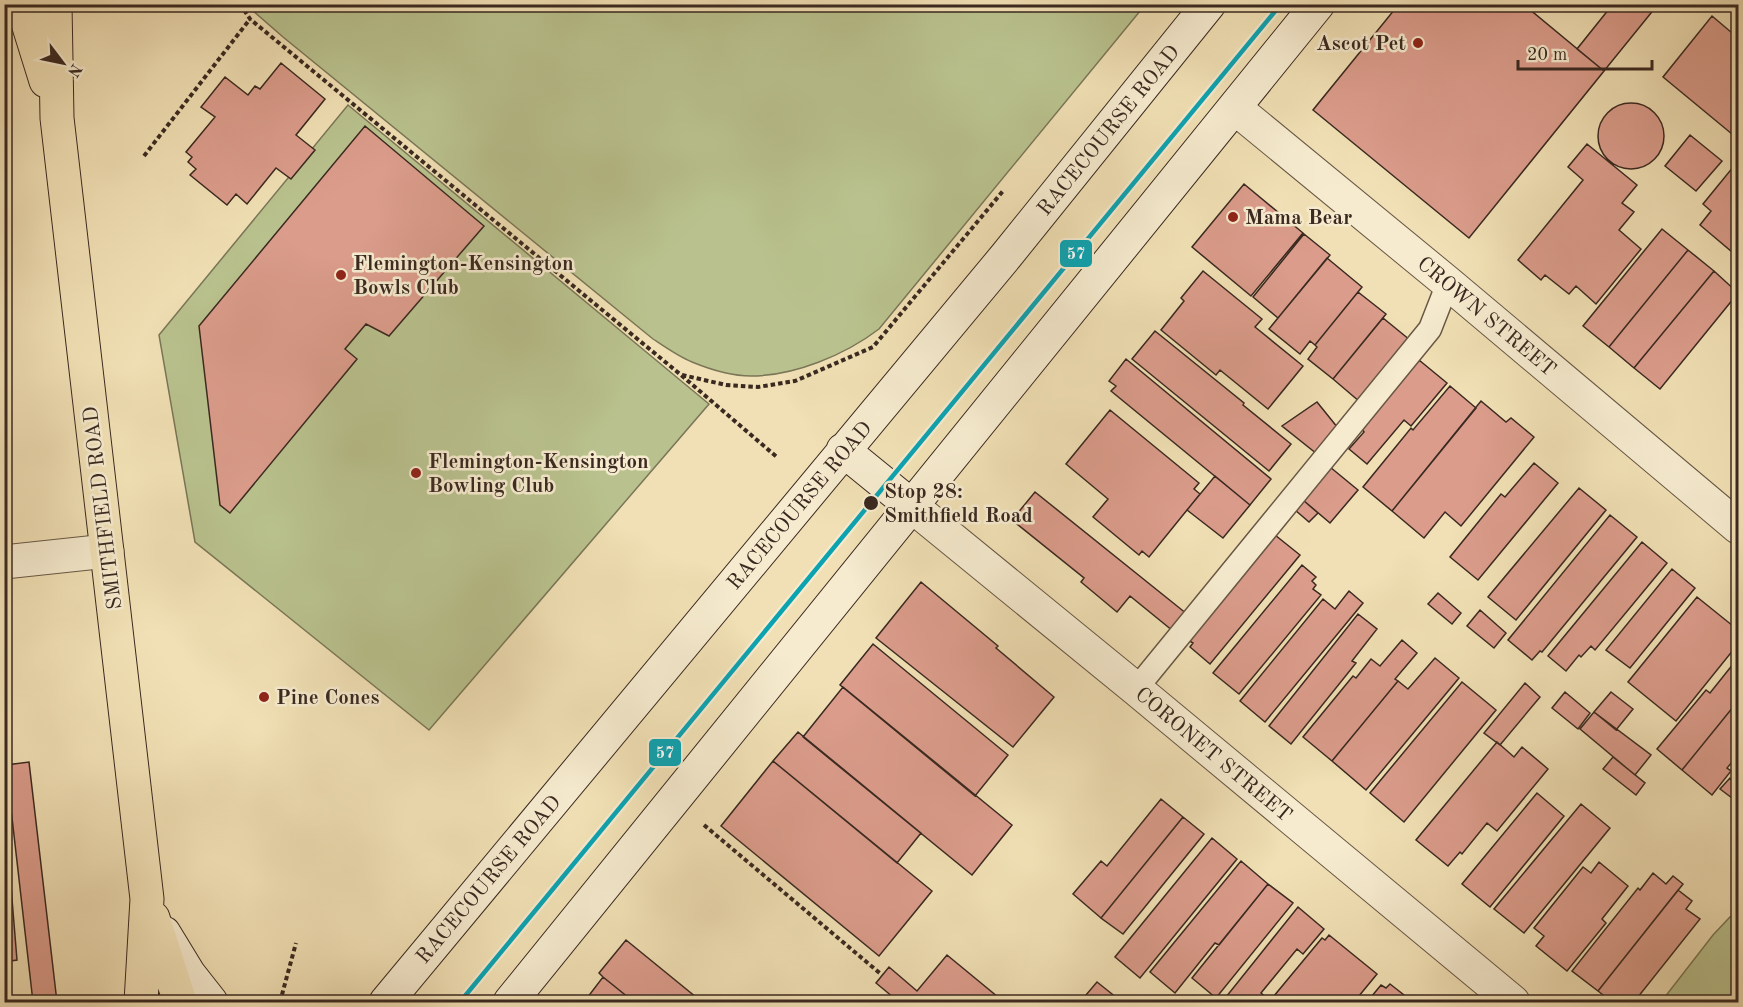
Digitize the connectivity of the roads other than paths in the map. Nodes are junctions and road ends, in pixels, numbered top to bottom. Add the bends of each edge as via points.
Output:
1 (22, 4) edge
2 (55, 4) edge
3 (1209, 4) edge
4 (1318, 4) edge
5 (1235, 108) junction
6 (57, 117) junction
7 (1448, 283) junction
8 (843, 450) junction
9 (913, 507) junction
10 (1738, 526) edge
11 (107, 551) junction
12 (4, 562) edge
13 (1137, 689) junction
14 (149, 907) junction
15 (141, 1002) edge
16 (180, 1002) edge
17 (211, 1002) edge
18 (386, 1002) edge
19 (510, 1002) edge
20 (1513, 1002) edge

1 - 6 highway, SMITHFIELD ROAD
2 - 6 highway, SMITHFIELD ROAD
3 - 8 main road, RACECOURSE ROAD
4 - 5 main road
5 - 7 main road, CROWN STREET
5 - 9 main road
6 - 11 highway, SMITHFIELD ROAD
7 - 10 main road, CROWN STREET
7 - 13 lane via 1430,329
8 - 9 main road, CORONET STREET
8 - 18 main road, RACECOURSE ROAD
9 - 13 main road, CORONET STREET
9 - 19 main road
11 - 12 main road
11 - 14 highway, SMITHFIELD ROAD
13 - 20 main road, CORONET STREET
14 - 15 highway, SMITHFIELD ROAD
14 - 16 highway, SMITHFIELD ROAD
14 - 17 main road via 189,974

